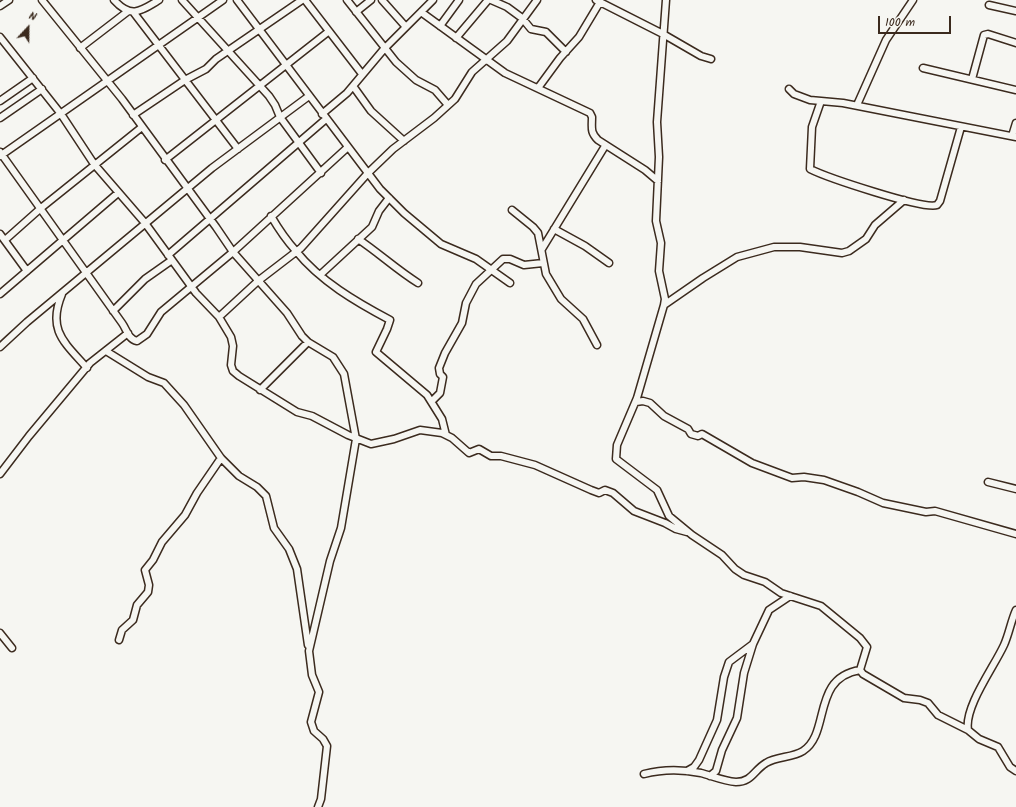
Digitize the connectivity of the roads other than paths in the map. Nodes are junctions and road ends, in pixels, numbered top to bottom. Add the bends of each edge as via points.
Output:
1 (9, 0) edge
2 (42, 0) edge
3 (114, 0) edge
4 (159, 0) edge
5 (182, 0) edge
6 (223, 0) edge
7 (302, 0) edge
8 (305, 0) edge
9 (347, 0) edge
10 (370, 0) edge
11 (433, 0) edge
12 (459, 0) edge
13 (490, 0) edge
14 (537, 0) edge
15 (666, 0) edge
16 (913, 0) edge
17 (240, 1) edge
18 (384, 1) edge
19 (598, 1) edge
20 (989, 5) dead end
21 (0, 6) edge
22 (1016, 11) edge
23 (127, 12) junction
24 (356, 12) junction
25 (422, 12) junction
26 (134, 13) junction
27 (198, 18) junction
28 (522, 18) junction
29 (440, 26) junction
30 (406, 27) junction
31 (259, 30) junction
32 (328, 32) junction
33 (663, 34) junction
34 (0, 37) edge
35 (456, 38) junction
36 (1016, 43) edge
37 (158, 47) junction
38 (80, 48) junction
39 (384, 49) junction
40 (228, 51) junction
41 (566, 52) junction
42 (710, 59) dead end
43 (486, 60) junction
44 (286, 65) junction
45 (923, 68) dead end
46 (362, 74) junction
47 (33, 78) junction
48 (972, 79) junction
49 (185, 80) junction
50 (107, 81) junction
51 (259, 86) junction
52 (353, 86) junction
53 (42, 88) junction
54 (538, 88) junction
55 (789, 89) dead end
56 (1016, 90) edge
57 (309, 96) junction
58 (0, 101) edge
59 (821, 101) junction
60 (448, 105) junction
61 (857, 105) junction
62 (61, 114) junction
63 (133, 115) junction
64 (280, 117) junction
65 (324, 117) junction
66 (0, 118) edge
67 (215, 119) junction
68 (1016, 123) edge
69 (142, 127) junction
70 (962, 127) junction
71 (1014, 136) edge
72 (404, 141) junction
73 (298, 143) junction
74 (605, 146) junction
75 (348, 147) junction
76 (238, 148) junction
77 (1, 154) edge
78 (165, 160) junction
79 (94, 164) junction
80 (321, 173) junction
81 (368, 173) junction
82 (658, 181) junction
83 (187, 189) junction
84 (118, 193) junction
85 (389, 198) junction
86 (904, 200) junction
87 (41, 208) junction
88 (512, 210) dead end
89 (270, 216) junction
90 (210, 219) junction
91 (145, 223) junction
92 (554, 229) junction
93 (0, 234) edge
94 (358, 238) junction
95 (63, 239) junction
96 (5, 240) junction
97 (542, 249) junction
98 (233, 252) junction
99 (296, 252) junction
100 (170, 257) junction
101 (543, 263) junction
102 (609, 263) dead end
103 (493, 270) junction
104 (27, 271) junction
105 (86, 273) junction
106 (320, 275) junction
107 (258, 281) junction
108 (418, 283) dead end
109 (510, 283) dead end
110 (192, 287) junction
111 (63, 292) junction
112 (0, 294) edge
113 (664, 305) junction
114 (113, 311) junction
115 (219, 317) junction
116 (128, 333) junction
117 (308, 342) junction
118 (1, 344) edge
119 (597, 345) dead end
120 (106, 351) junction
121 (86, 368) junction
122 (260, 390) junction
123 (432, 401) junction
124 (636, 402) junction
125 (446, 435) junction
126 (356, 439) junction
127 (221, 458) junction
128 (0, 474) edge
129 (988, 482) dead end
130 (1016, 489) edge
131 (689, 533) junction
132 (1016, 534) edge
133 (790, 596) junction
134 (1016, 610) edge
135 (0, 633) edge
136 (119, 640) dead end
137 (753, 644) junction
138 (12, 648) dead end
139 (309, 651) junction
140 (860, 670) junction
141 (968, 730) junction
142 (687, 771) junction
143 (1016, 771) edge
144 (644, 774) dead end
145 (710, 776) junction
146 (318, 807) edge

1 - 21 street
2 - 38 street
3 - 23 street
4 - 26 street
5 - 27 street
6 - 27 street
7 - 31 street
8 - 32 street
9 - 24 street
10 - 24 street
11 - 25 street
12 - 29 street
13 - 28 street via 507,7
13 - 35 street
14 - 28 street
15 - 33 street
16 - 61 street via 886,40
17 - 31 street
18 - 30 street
19 - 33 street
19 - 41 street via 579,38
20 - 22 street
23 - 26 street
23 - 38 street
24 - 39 street
25 - 29 street
25 - 30 street
26 - 37 street
27 - 37 street
27 - 40 street
28 - 41 street via 531,28 546,32
28 - 43 street via 507,41
29 - 35 street
30 - 39 street
31 - 40 street
31 - 44 street
32 - 44 street
32 - 46 street
33 - 42 street
33 - 82 street via 657,122
34 - 47 street
35 - 43 street
36 - 48 street via 984,35
37 - 49 street
37 - 50 street
38 - 50 street
39 - 46 street
39 - 60 street via 409,74 435,90
40 - 49 street via 206,69
40 - 51 street
41 - 54 street
43 - 54 street via 505,73
43 - 60 street via 472,72 462,91
44 - 51 street
44 - 57 street
45 - 48 street
46 - 52 street
47 - 53 street
47 - 58 street
48 - 56 street
49 - 63 street
49 - 67 street
50 - 62 street
50 - 63 street
51 - 64 street via 276,105
51 - 67 street
52 - 65 street
52 - 72 street via 371,111
53 - 62 street
53 - 66 street
54 - 74 street via 590,113 592,135
55 - 59 street via 802,98
57 - 64 street
57 - 65 street
59 - 61 street
59 - 86 street via 812,127 810,169
60 - 72 street
61 - 70 street
62 - 77 street
62 - 79 street
63 - 69 street
64 - 73 street
64 - 76 street
65 - 73 street
65 - 75 street
67 - 76 street
67 - 78 street
68 - 71 street
69 - 78 street
69 - 79 street
70 - 71 street
70 - 86 street via 945,186 937,204 930,206
72 - 81 street
73 - 80 street
73 - 90 street
74 - 82 street via 645,170
74 - 92 street
75 - 80 street
75 - 81 street
76 - 83 street
77 - 87 street
78 - 83 street
79 - 84 street
79 - 87 street
80 - 89 street
81 - 85 street
81 - 99 street
82 - 113 street via 656,221 661,243 659,270
83 - 90 street
83 - 91 street
84 - 91 street
84 - 95 street
85 - 94 street via 379,211 372,227
85 - 103 street via 441,244 476,259
86 - 113 street via 876,225 866,239 849,250 842,253 800,247 774,247 737,257
87 - 95 street
87 - 96 street
88 - 97 street via 538,233
89 - 98 street
89 - 99 street
90 - 98 street
90 - 100 street
91 - 100 street
91 - 105 street
92 - 97 street
92 - 102 street via 586,246
93 - 96 street
94 - 106 street
94 - 108 street
95 - 104 street
95 - 105 street
96 - 104 street
97 - 101 street
98 - 107 street
98 - 110 street
99 - 106 street
99 - 107 street
100 - 110 street
100 - 114 street
101 - 103 street via 524,265 506,258
101 - 119 street via 556,292 583,319
103 - 109 street
103 - 123 street via 476,284 466,303 462,323 439,368 443,377 440,392
104 - 112 street
105 - 111 street
105 - 114 street
106 - 123 street via 365,307 390,320 376,352
107 - 115 street
107 - 117 street via 287,313
110 - 115 street
110 - 116 street via 161,312 142,339 132,340
111 - 118 street
111 - 121 street via 57,306 56,325 65,343
113 - 124 street
114 - 116 street
115 - 122 street via 231,337 233,371
116 - 120 street
117 - 122 street
117 - 126 street via 333,357 344,374
120 - 121 street
120 - 127 street via 148,377 164,383 184,405
121 - 128 street
122 - 126 street via 297,412 325,422
123 - 125 street via 442,419
124 - 131 street via 617,445 616,459 657,490 669,516
124 - 132 street via 650,403 672,421 688,429 691,434 702,434 752,463 792,478 824,480 883,503 926,512 935,511
125 - 126 street via 420,430 371,444
125 - 131 street via 469,453 479,449 491,456 501,456 535,465 599,493 605,490 613,493 634,511
126 - 139 street via 341,528 327,572
127 - 136 street via 145,570 148,592 137,605 133,620 122,630
127 - 139 street via 239,476 266,496 274,528 289,549 297,569
129 - 130 street
131 - 133 street via 722,555 744,575 765,582
133 - 137 street via 769,610
133 - 140 street via 821,606 865,643 867,651
134 - 141 street via 1003,648 968,716
135 - 138 street
137 - 142 street via 729,662 717,720 699,760
137 - 145 street via 744,673 737,718 722,750 716,771
139 - 146 street via 312,675 319,692 311,722 314,731 327,746 322,799
140 - 141 street via 904,698 928,703 938,715
140 - 145 street via 847,672 834,686 823,702 816,736 804,751 764,764 750,779 737,782
141 - 143 street via 979,739 998,747 1010,767
142 - 144 street via 669,769
142 - 145 street

